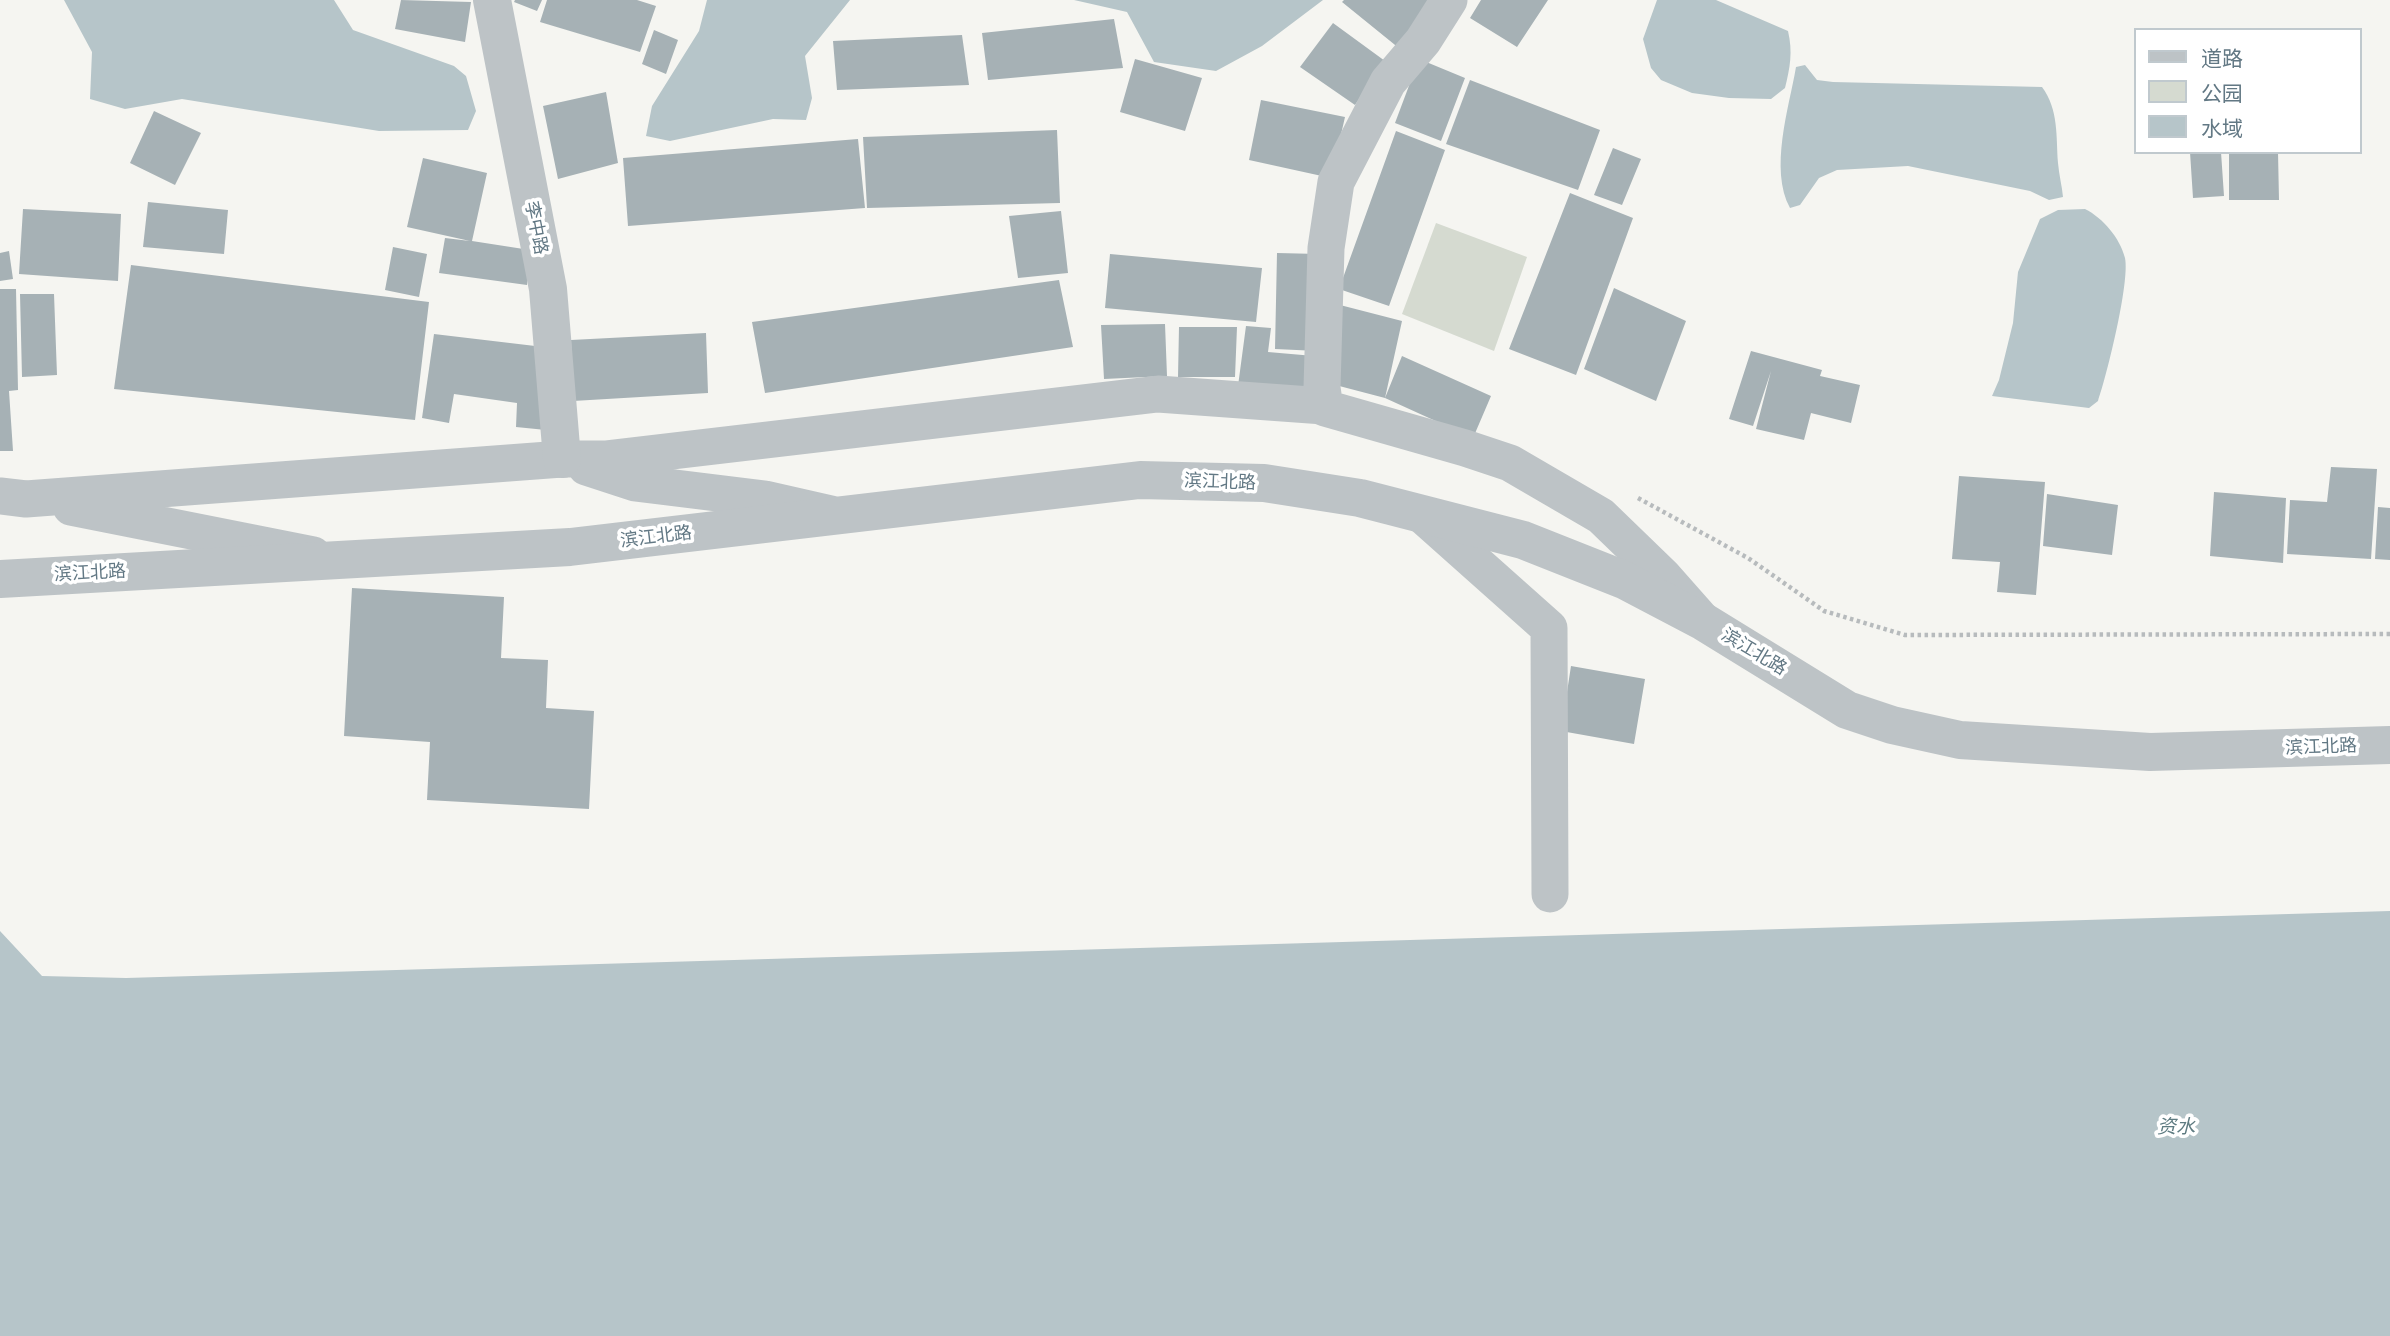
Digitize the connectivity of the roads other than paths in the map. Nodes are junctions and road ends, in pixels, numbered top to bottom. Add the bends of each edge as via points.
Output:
1 (492, 0) edge
2 (1449, 0) edge
3 (1324, 406) junction
4 (562, 458) junction
5 (13, 497) edge
6 (1421, 514) junction
7 (837, 516) junction
8 (337, 560) junction
9 (0, 579) edge
10 (1704, 622) junction
11 (2390, 745) edge
12 (1550, 894) dead end

1 - 4 street, 李中路 via 548,289
2 - 3 street via 1423,41 1388,82 1336,182 1326,248
3 - 4 street via 1158,394 605,459
3 - 10 street via 1510,463 1601,516
4 - 5 street
4 - 7 street via 635,483 765,499
5 - 8 street
6 - 7 street, 滨江北路 via 1360,498 1264,483 1140,480
6 - 10 street, 滨江北路 via 1523,540 1624,580
6 - 12 street via 1549,628
7 - 8 street, 滨江北路 via 570,547
8 - 9 street, 滨江北路
10 - 11 street, 滨江北路 via 1847,710 1960,740 2150,752

